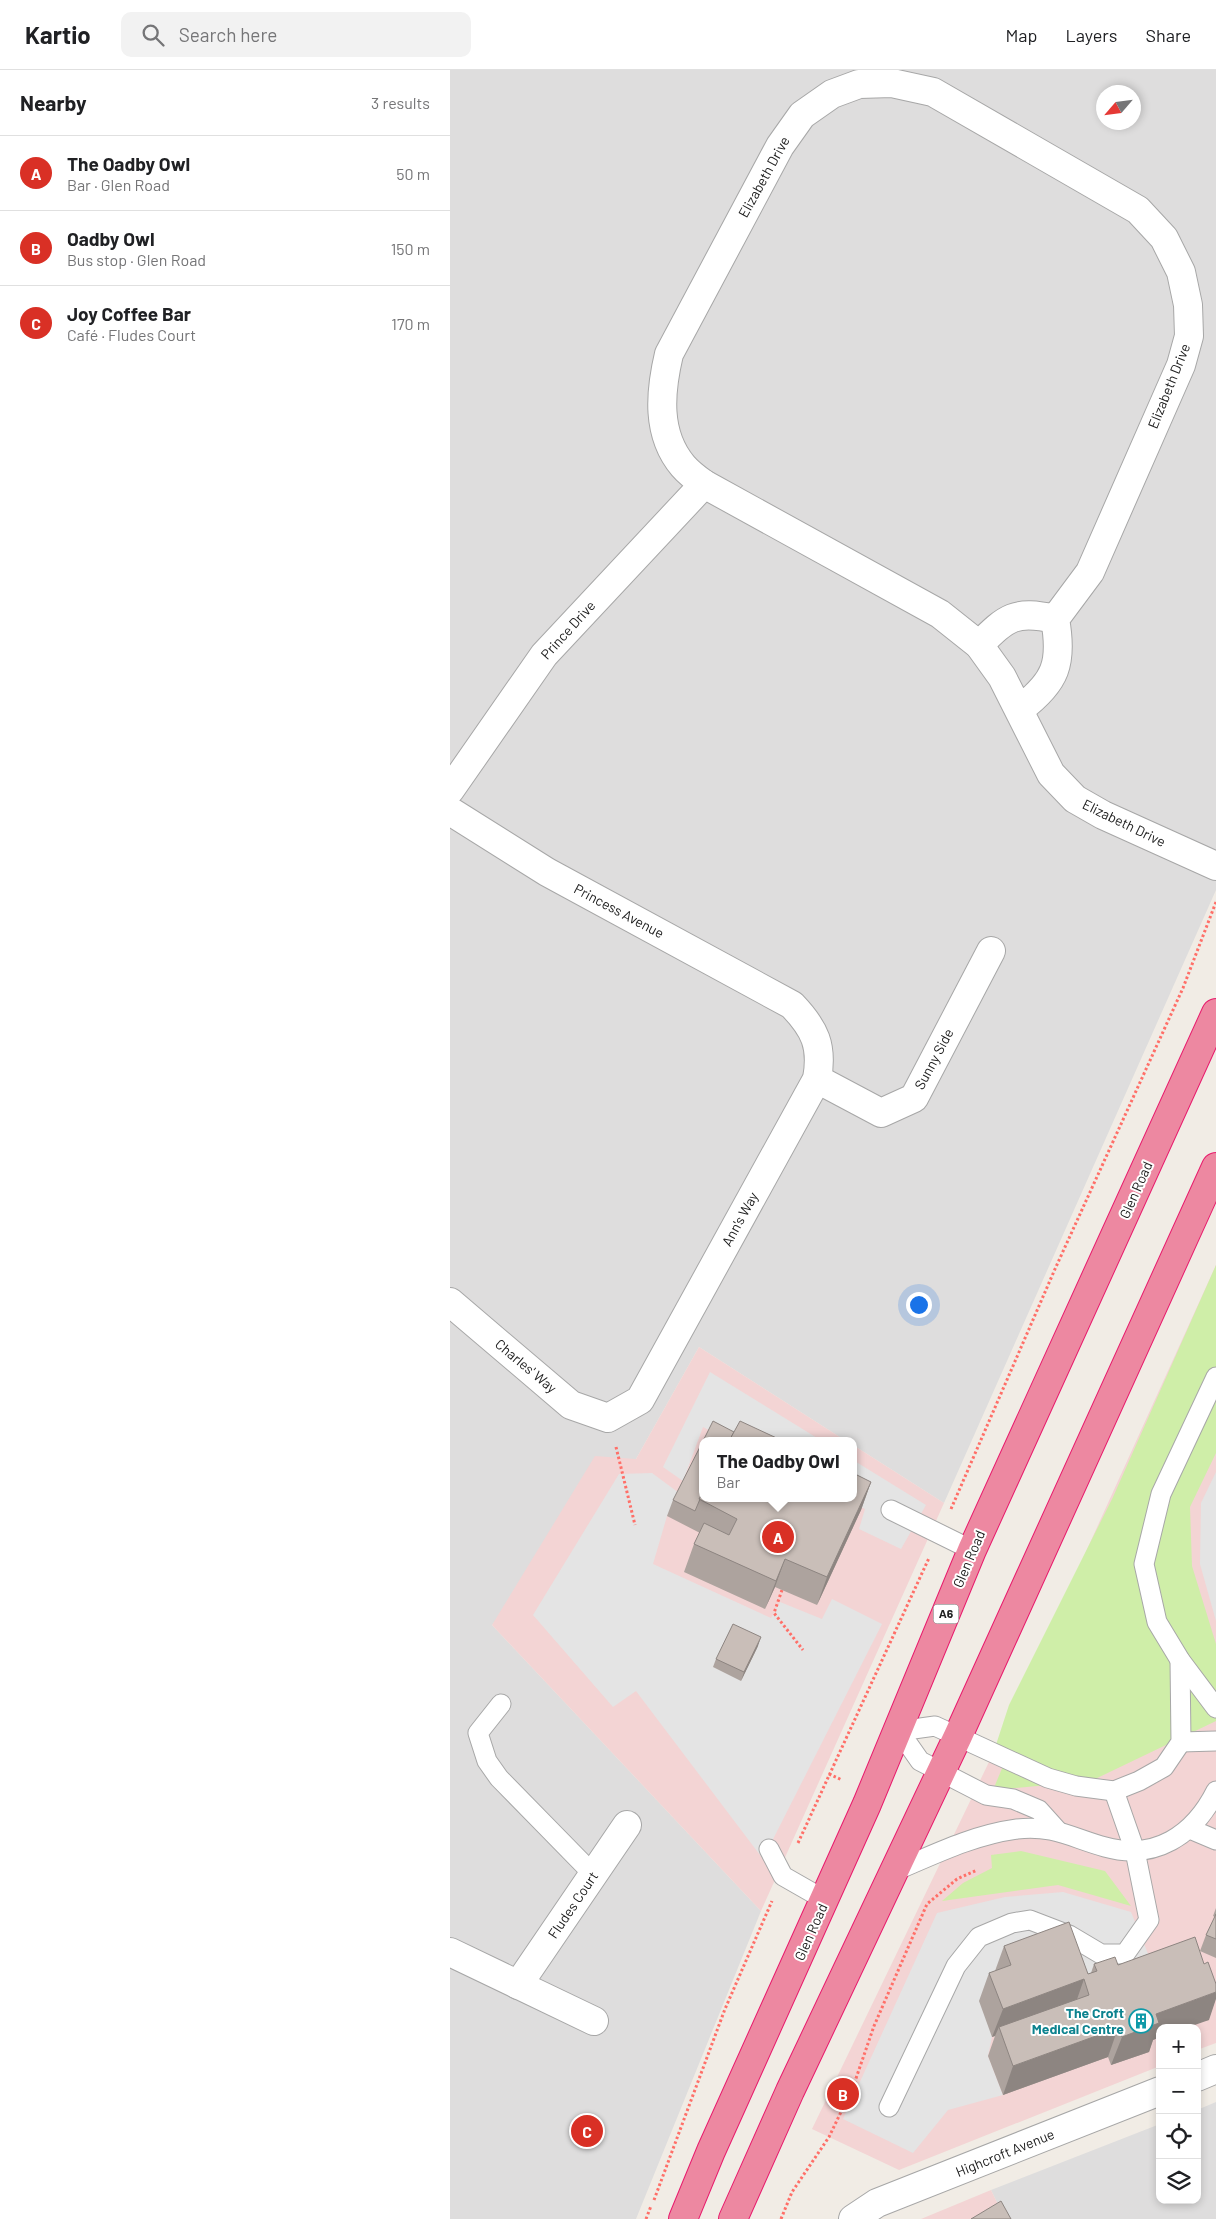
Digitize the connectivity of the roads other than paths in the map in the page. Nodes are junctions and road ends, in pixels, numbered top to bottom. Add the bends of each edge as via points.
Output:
1 (704, 484) junction
2 (1055, 619) junction
3 (979, 645) junction
4 (1020, 709) junction
5 (450, 790) edge
6 (450, 811) edge
7 (1216, 866) edge
8 (991, 951) dead end
9 (792, 1005) joint
10 (1216, 1013) edge
11 (817, 1079) junction
12 (1216, 1167) edge
13 (450, 1302) edge
14 (1216, 1377) edge
15 (608, 1418) joint
16 (891, 1510) dead end
17 (972, 1550) junction
18 (1180, 1660) junction
19 (501, 1704) dead end
20 (1216, 1708) edge
21 (899, 1731) junction
22 (958, 1736) junction
23 (1216, 1741) edge
24 (1181, 1742) junction
25 (941, 1772) junction
26 (1114, 1790) junction
27 (1216, 1791) edge
28 (627, 1825) dead end
29 (1190, 1829) junction
30 (1057, 1830) junction
31 (1216, 1840) edge
32 (769, 1848) dead end
33 (1134, 1851) junction
34 (895, 1871) junction
35 (594, 1874) junction
36 (825, 1900) junction
37 (450, 1952) edge
38 (518, 1985) junction
39 (594, 2020) dead end
40 (1216, 2069) edge
41 (1201, 2075) edge
42 (1156, 2094) edge
43 (890, 2107) dead end
44 (684, 2219) edge
45 (733, 2219) edge
46 (853, 2219) edge

1 - 2 street, Elizabeth Drive via 683,466 668,440 660,412 662,382 669,354 780,146 802,115 832,94 860,84 892,83 933,92 1138,210 1164,238 1181,272 1188,305 1189,336 1181,365 1090,572
1 - 3 street, Elizabeth Drive via 940,614
1 - 5 street, Prince Drive via 544,655
2 - 3 street via 1030,613 1012,618 997,627
2 - 4 street via 1060,645 1054,671 1041,694
3 - 4 street, Elizabeth Drive
4 - 7 street, Elizabeth Drive via 1051,774 1075,799
6 - 9 street, Princess Avenue via 547,872
8 - 11 street, Sunny Side via 914,1098 880,1113
9 - 11 street, Ann's Way via 807,1020 817,1040 820,1060
10 - 17 highway, Glen Road / A6
11 - 15 street, Ann's Way via 640,1400
12 - 22 highway
13 - 15 street, Charles' Way via 571,1405
14 - 18 lane via 1161,1494 1144,1564 1157,1622
16 - 17 lane
17 - 21 highway, Glen Road / A6
18 - 20 lane
18 - 24 lane
19 - 35 lane via 478,1733 487,1761 499,1778
21 - 22 lane via 935,1726
21 - 25 lane via 920,1761
21 - 36 highway, Glen Road / A6
22 - 25 highway
22 - 26 lane via 1048,1778 1076,1786
23 - 24 lane
24 - 26 lane via 1164,1768
25 - 30 lane via 986,1794 1013,1798 1039,1810
25 - 34 highway
26 - 33 lane
27 - 29 lane via 1207,1809
28 - 35 street, Fludes Court
29 - 31 lane
29 - 33 lane via 1165,1844
30 - 33 lane via 1106,1847
30 - 34 lane via 1018,1829 970,1839
32 - 36 lane via 783,1876
33 - 43 lane via 1149,1920 1125,1954 1101,1954 1069,1934 1030,1920 1012,1923 979,1937 956,1966
34 - 45 highway
35 - 38 street, Fludes Court
36 - 44 highway, Glen Road / A6 via 711,2151
37 - 38 street
38 - 39 street
40 - 41 street
42 - 46 street, Highcroft Avenue via 877,2203

